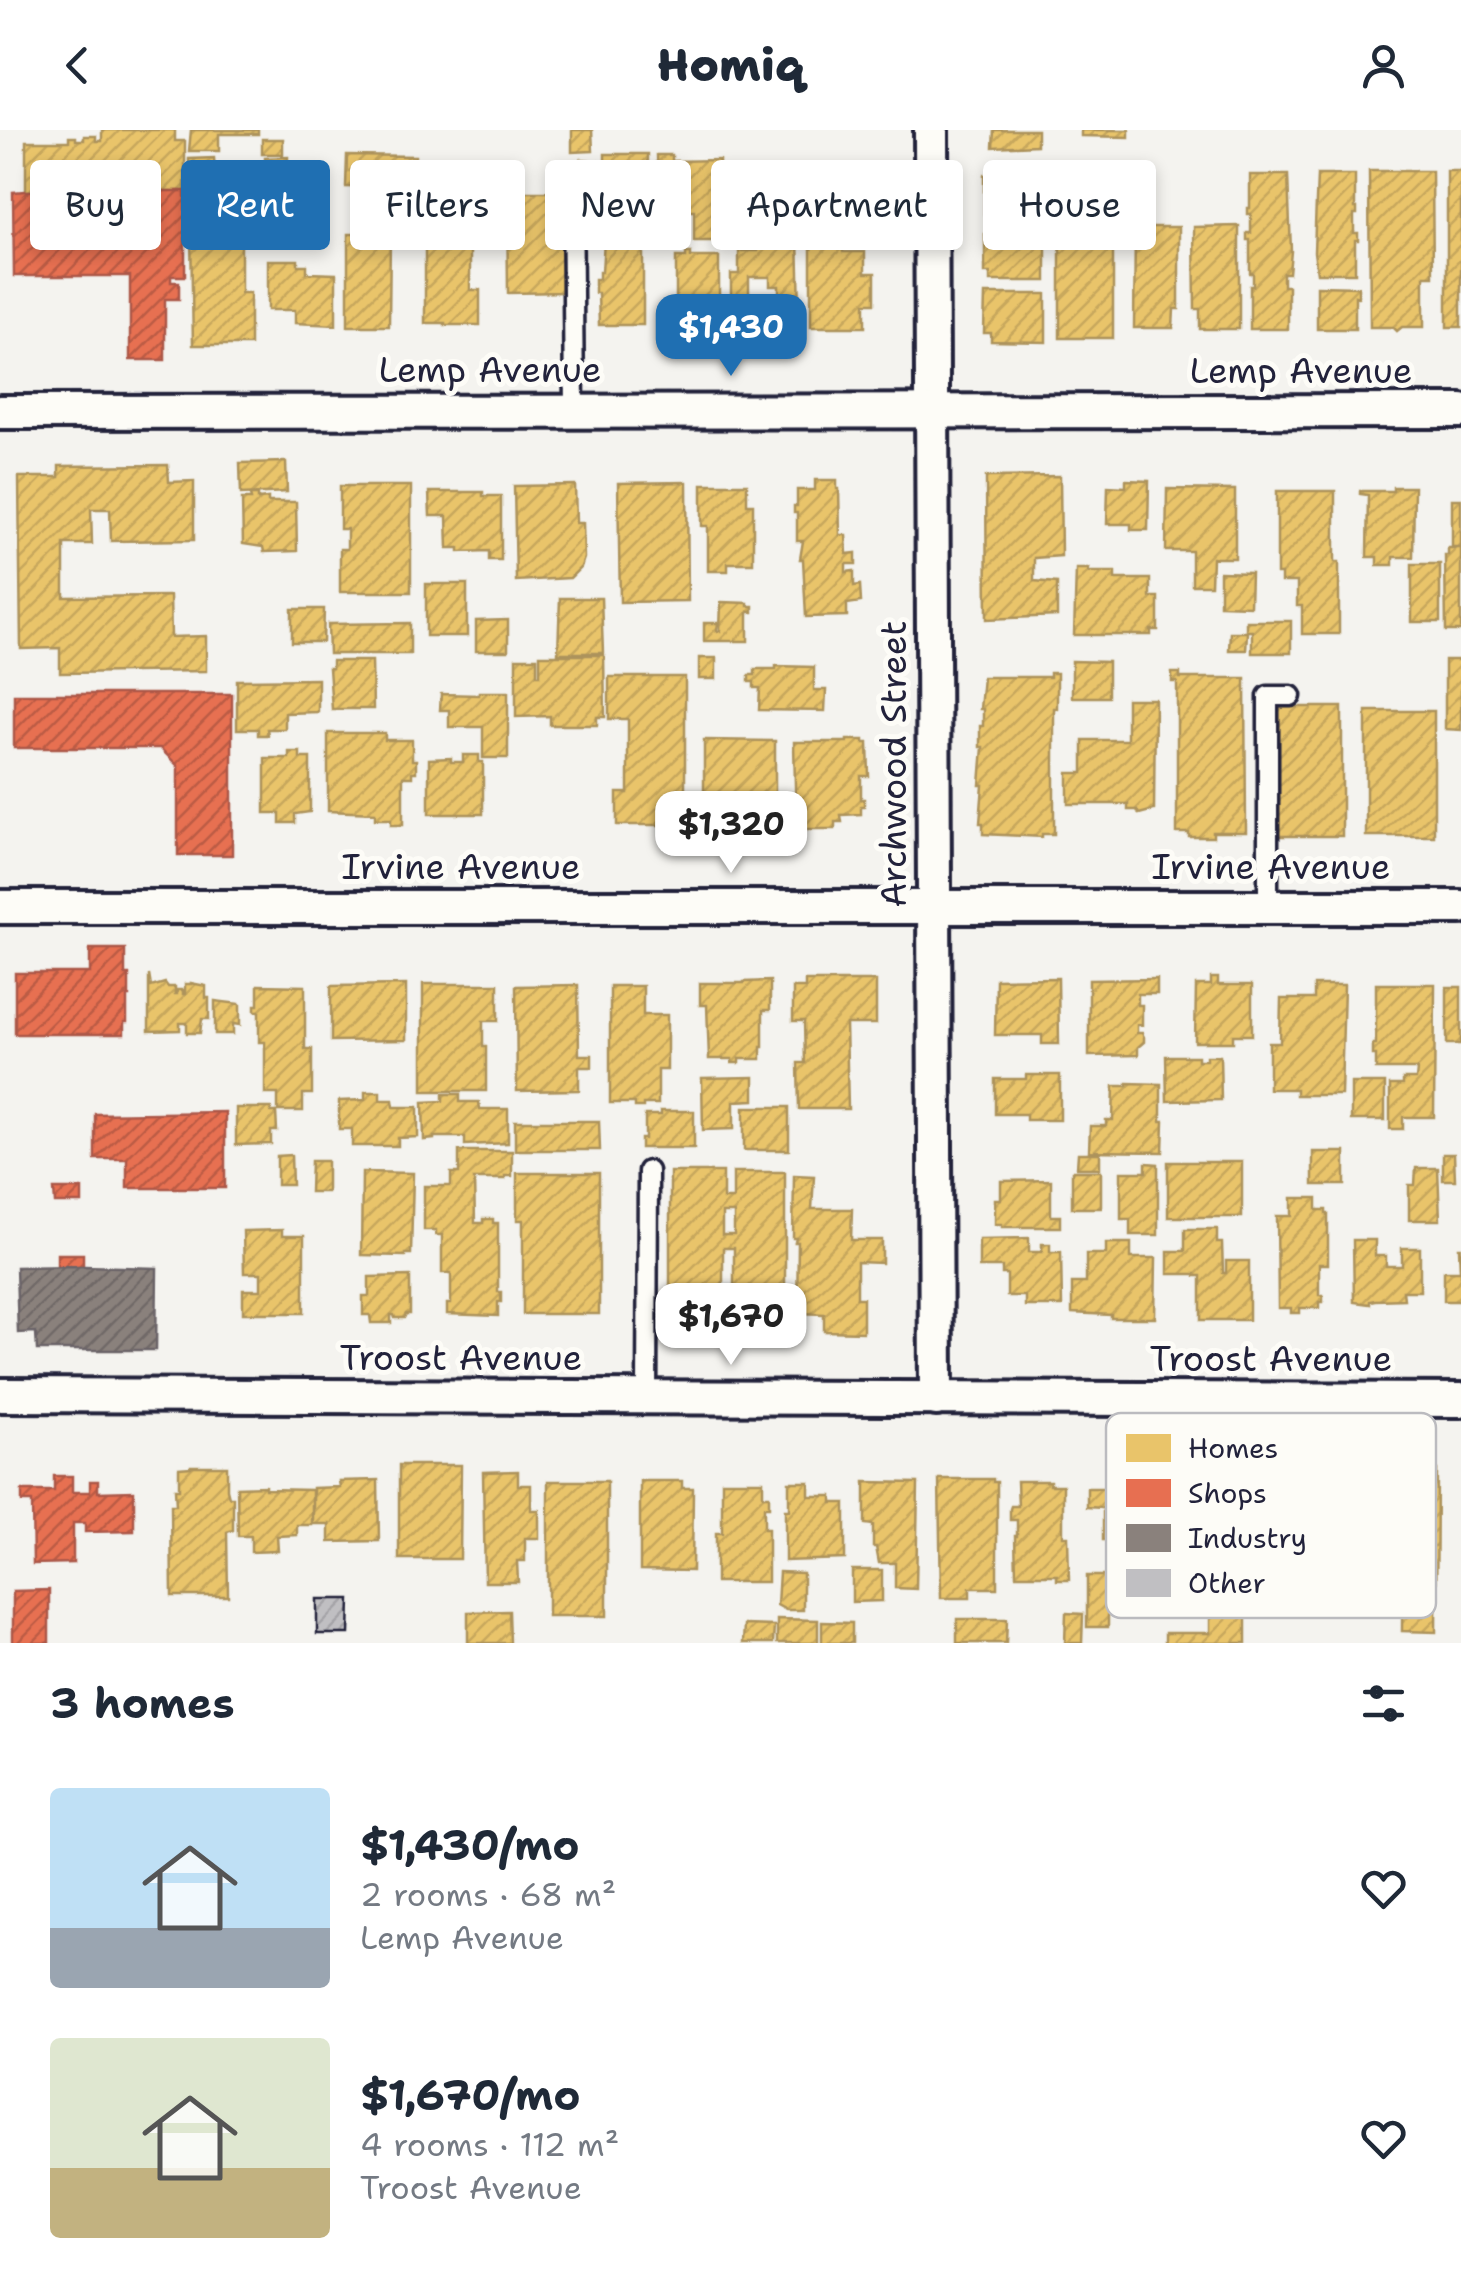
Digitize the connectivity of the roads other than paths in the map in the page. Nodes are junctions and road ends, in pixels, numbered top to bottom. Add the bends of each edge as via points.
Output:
1 (931, 130) edge
2 (573, 250) edge
3 (574, 410) junction
4 (932, 411) junction
5 (0, 412) edge
6 (1461, 412) edge
7 (1291, 696) dead end
8 (1268, 906) junction
9 (0, 907) edge
10 (934, 907) junction
11 (1461, 907) edge
12 (648, 1171) dead end
13 (0, 1395) edge
14 (647, 1399) junction
15 (936, 1399) junction
16 (1461, 1400) edge

1 - 4 street, Archwood Street
2 - 3 lane
3 - 4 street, Lemp Avenue
3 - 5 street, Lemp Avenue
4 - 6 street, Lemp Avenue
4 - 10 street, Archwood Street
7 - 8 lane via 1268,696
8 - 10 street, Irvine Avenue
8 - 11 street, Irvine Avenue
9 - 10 street, Irvine Avenue
10 - 15 street, Archwood Street
12 - 14 lane
13 - 14 street, Troost Avenue
14 - 15 street, Troost Avenue
15 - 16 street, Troost Avenue

